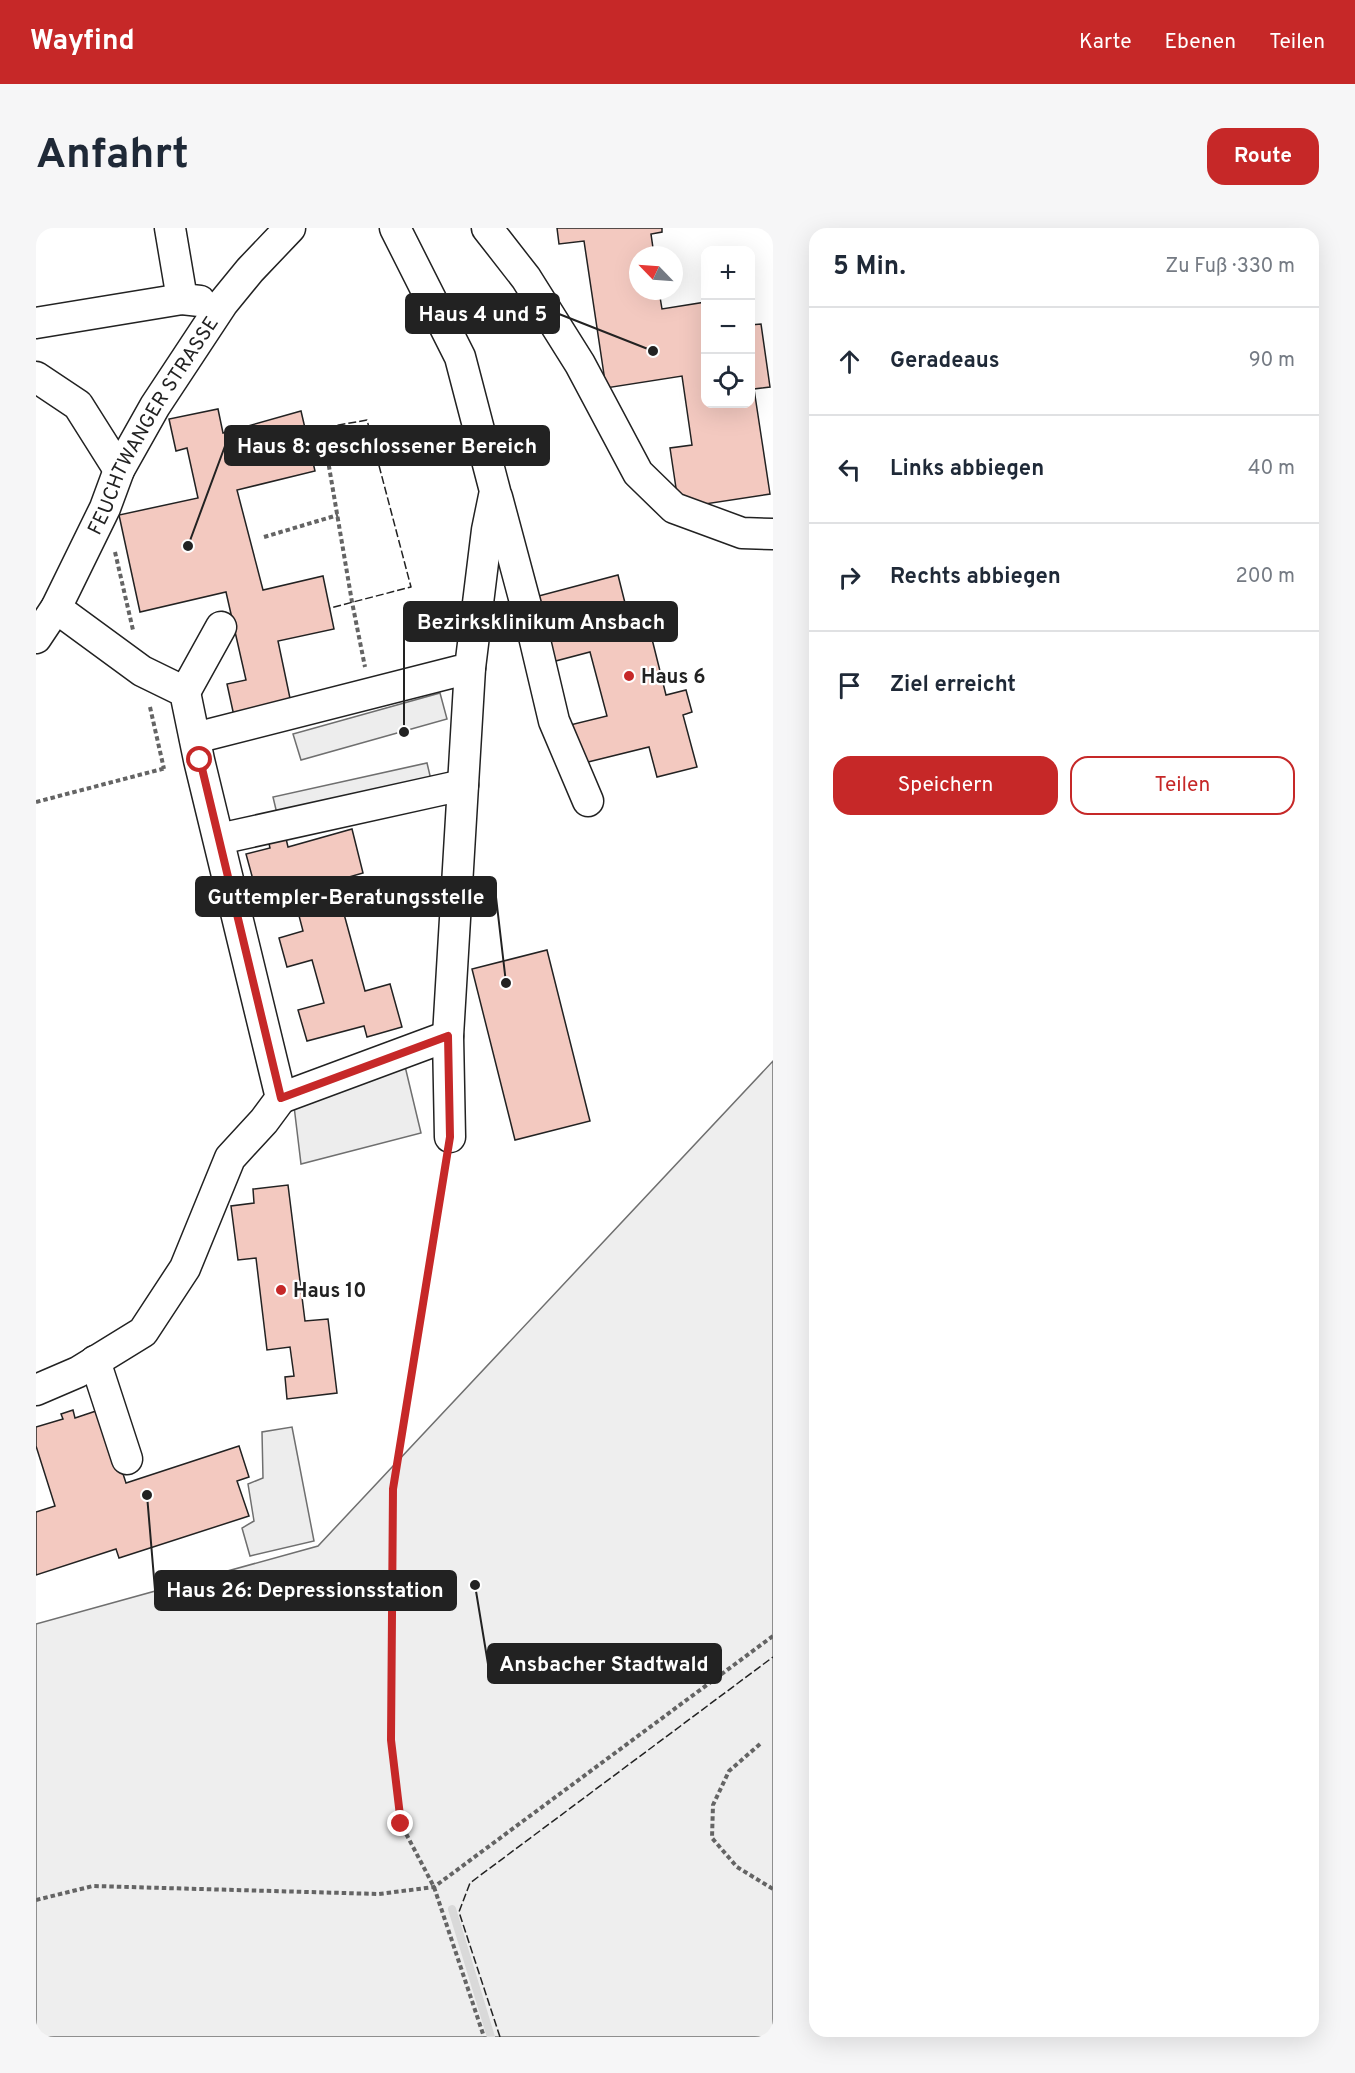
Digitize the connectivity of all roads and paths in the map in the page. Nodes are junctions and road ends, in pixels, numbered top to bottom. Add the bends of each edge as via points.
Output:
1 (170, 228) edge
2 (290, 228) edge
3 (395, 228) edge
4 (487, 228) edge
5 (182, 299) junction
6 (224, 303) junction
7 (36, 322) edge
8 (36, 376) edge
9 (325, 443) dead end
10 (119, 471) junction
11 (495, 491) junction
12 (338, 515) junction
13 (773, 534) edge
14 (264, 537) dead end
15 (56, 608) junction
16 (221, 627) dead end
17 (36, 638) edge
18 (470, 668) junction
19 (185, 692) junction
20 (370, 693) junction
21 (197, 749) junction
22 (463, 785) junction
23 (588, 801) dead end
24 (36, 802) edge
25 (219, 839) junction
26 (448, 1036) junction
27 (281, 1098) junction
28 (450, 1137) joint
29 (95, 1361) junction
30 (36, 1390) edge
31 (127, 1459) dead end
32 (773, 1635) edge
33 (760, 1744) dead end
34 (434, 1887) junction
35 (773, 1889) edge
36 (36, 1900) edge
37 (484, 2037) edge

1 - 5 lane
2 - 6 lane, FEUCHTWANGER STRASSE via 249,270
3 - 11 lane via 460,357
4 - 13 lane via 526,278 580,364 638,473 674,508 742,533
5 - 6 lane
5 - 7 lane
6 - 10 lane, FEUCHTWANGER STRASSE via 155,405
8 - 10 lane via 78,405
9 - 12 path
10 - 15 lane, FEUCHTWANGER STRASSE
11 - 18 lane
11 - 23 lane via 554,721
12 - 14 path
12 - 20 path
15 - 17 lane, FEUCHTWANGER STRASSE
15 - 19 lane via 142,671
16 - 19 lane
18 - 20 lane
18 - 22 lane
19 - 21 lane
20 - 21 lane
21 - 24 path
21 - 25 lane
22 - 25 lane
22 - 26 lane
25 - 27 lane
26 - 27 lane
26 - 28 lane
27 - 29 lane via 230,1158 185,1268 143,1332
28 - 34 path via 393,1489 391,1740 401,1824
29 - 30 lane
29 - 31 lane
32 - 34 path
33 - 35 path via 729,1770 713,1805 712,1838 737,1867
34 - 36 path via 380,1894 93,1886
34 - 37 path

